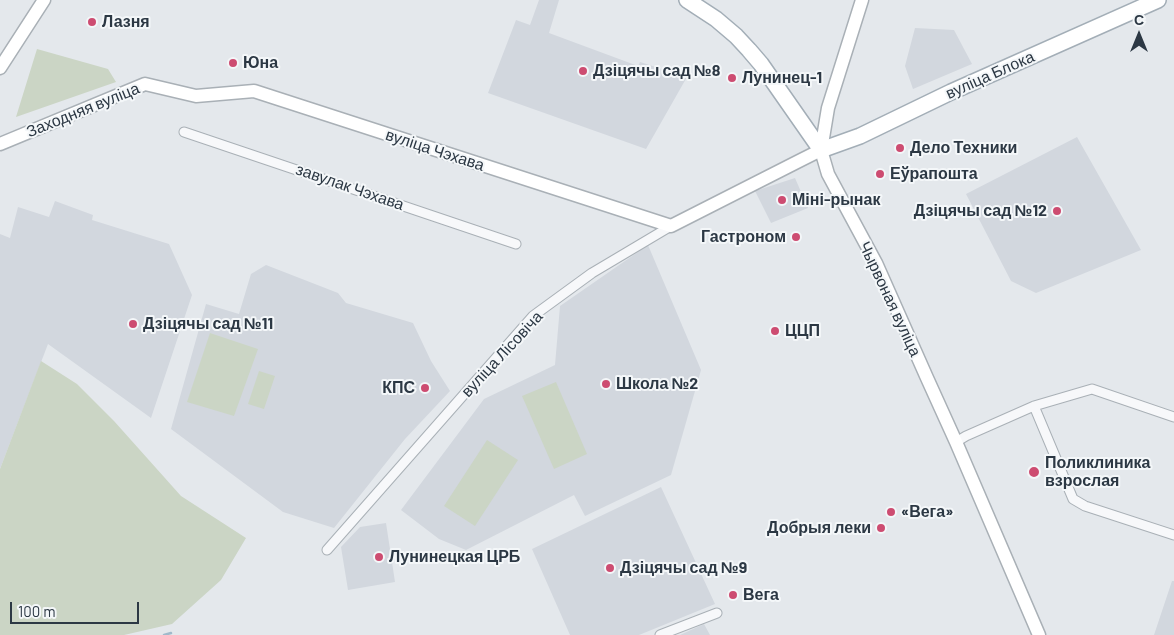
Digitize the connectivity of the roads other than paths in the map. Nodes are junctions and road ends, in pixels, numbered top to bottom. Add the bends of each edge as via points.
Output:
1 (44, 0) edge
2 (687, 0) edge
3 (862, 0) edge
4 (1158, 0) edge
5 (0, 68) edge
6 (196, 96) joint
7 (184, 132) dead end
8 (0, 144) edge
9 (821, 150) junction
10 (671, 226) junction
11 (516, 244) dead end
12 (1034, 406) junction
13 (1174, 416) edge
14 (956, 442) junction
15 (1174, 535) edge
16 (327, 550) dead end
17 (717, 612) dead end
18 (660, 635) edge
19 (1039, 635) edge

1 - 5 street
2 - 9 main road, Чырвоная вуліца via 716,19 749,50
3 - 9 street via 828,108
4 - 9 main road, вуліца Блока via 860,136
6 - 8 street, Заходняя вуліца via 145,84
6 - 10 street, вуліца Чэхава via 254,91
7 - 11 street, завулак Чэхава
9 - 10 street, вуліца Лісовіча
9 - 14 street, Чырвоная вуліца via 828,174 876,263
10 - 16 street, вуліца Лісовіча via 592,273 533,316
12 - 13 street via 1092,389
12 - 14 street
12 - 15 street via 1073,499 1085,506
14 - 19 street, Чырвоная вуліца
17 - 18 street

